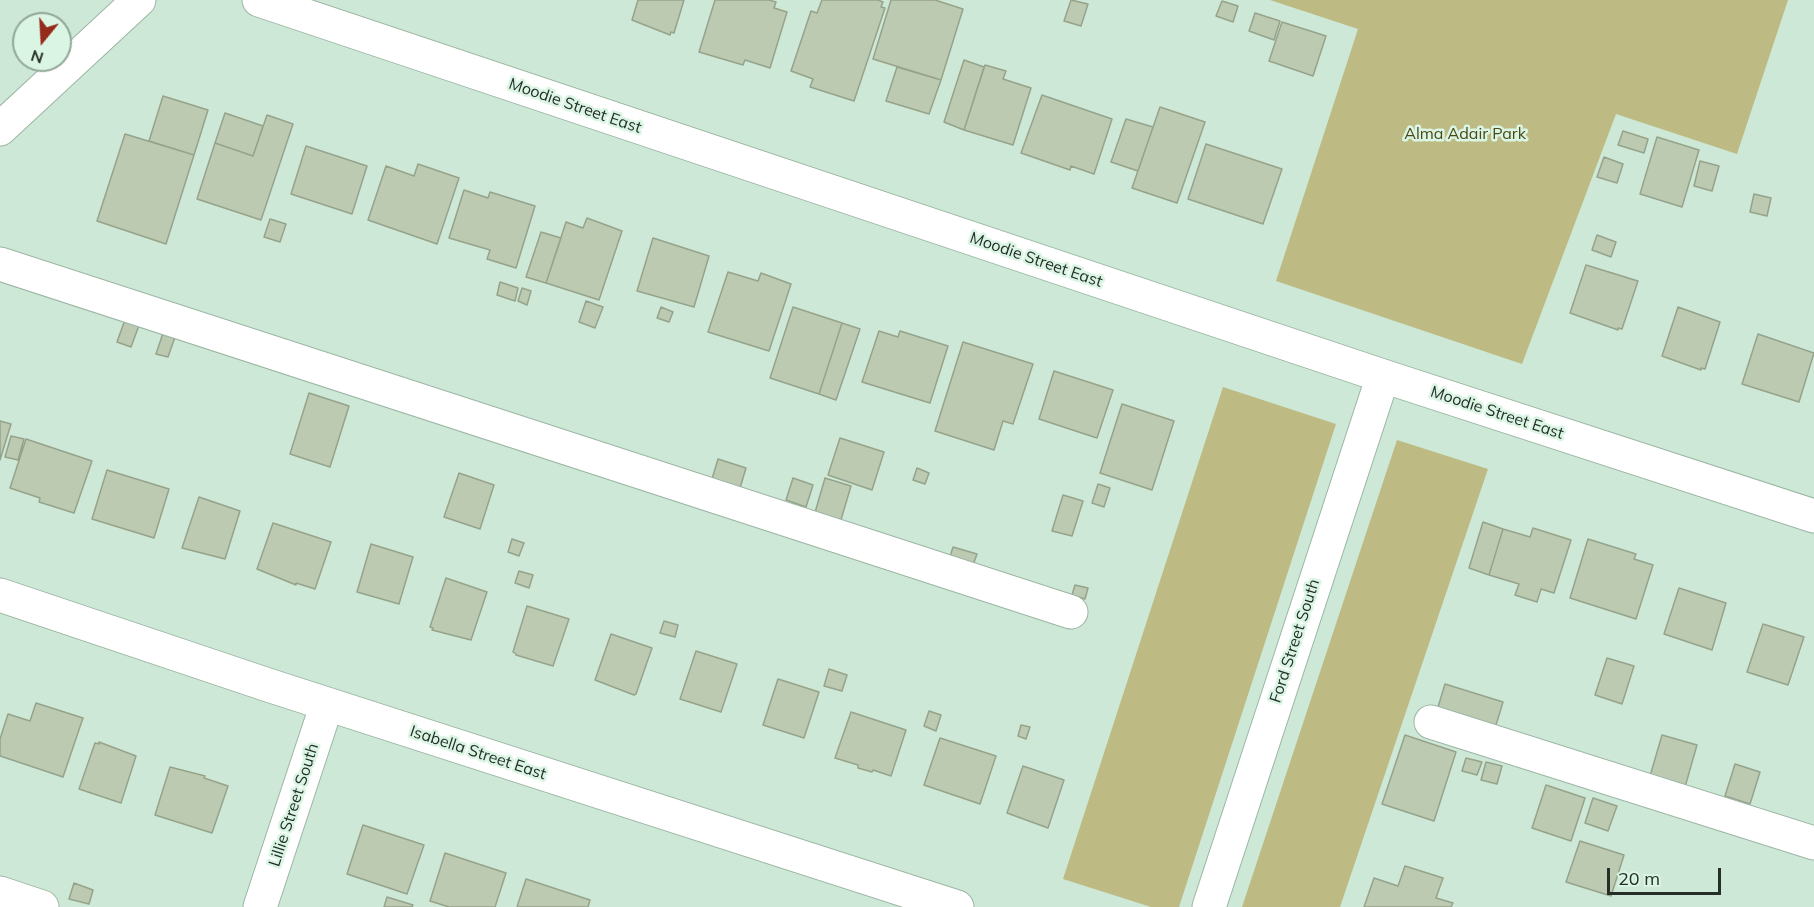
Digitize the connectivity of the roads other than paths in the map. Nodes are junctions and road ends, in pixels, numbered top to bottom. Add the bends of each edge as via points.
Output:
1 (139, 0) edge
2 (259, 0) edge
3 (0, 129) edge
4 (0, 264) edge
5 (1383, 376) junction
6 (1814, 516) edge
7 (0, 595) edge
8 (1071, 612) dead end
9 (327, 704) junction
10 (1431, 722) dead end
11 (1814, 843) edge
12 (0, 893) edge
13 (42, 907) edge
14 (260, 907) edge
15 (957, 907) edge
16 (1209, 907) edge

1 - 3 street
2 - 5 street, Moodie Street East
4 - 8 street
5 - 6 street, Moodie Street East
5 - 16 street, Ford Street South
7 - 9 street, Isabella Street East
9 - 14 street, Lillie Street South
9 - 15 street, Isabella Street East
10 - 11 street
12 - 13 street

